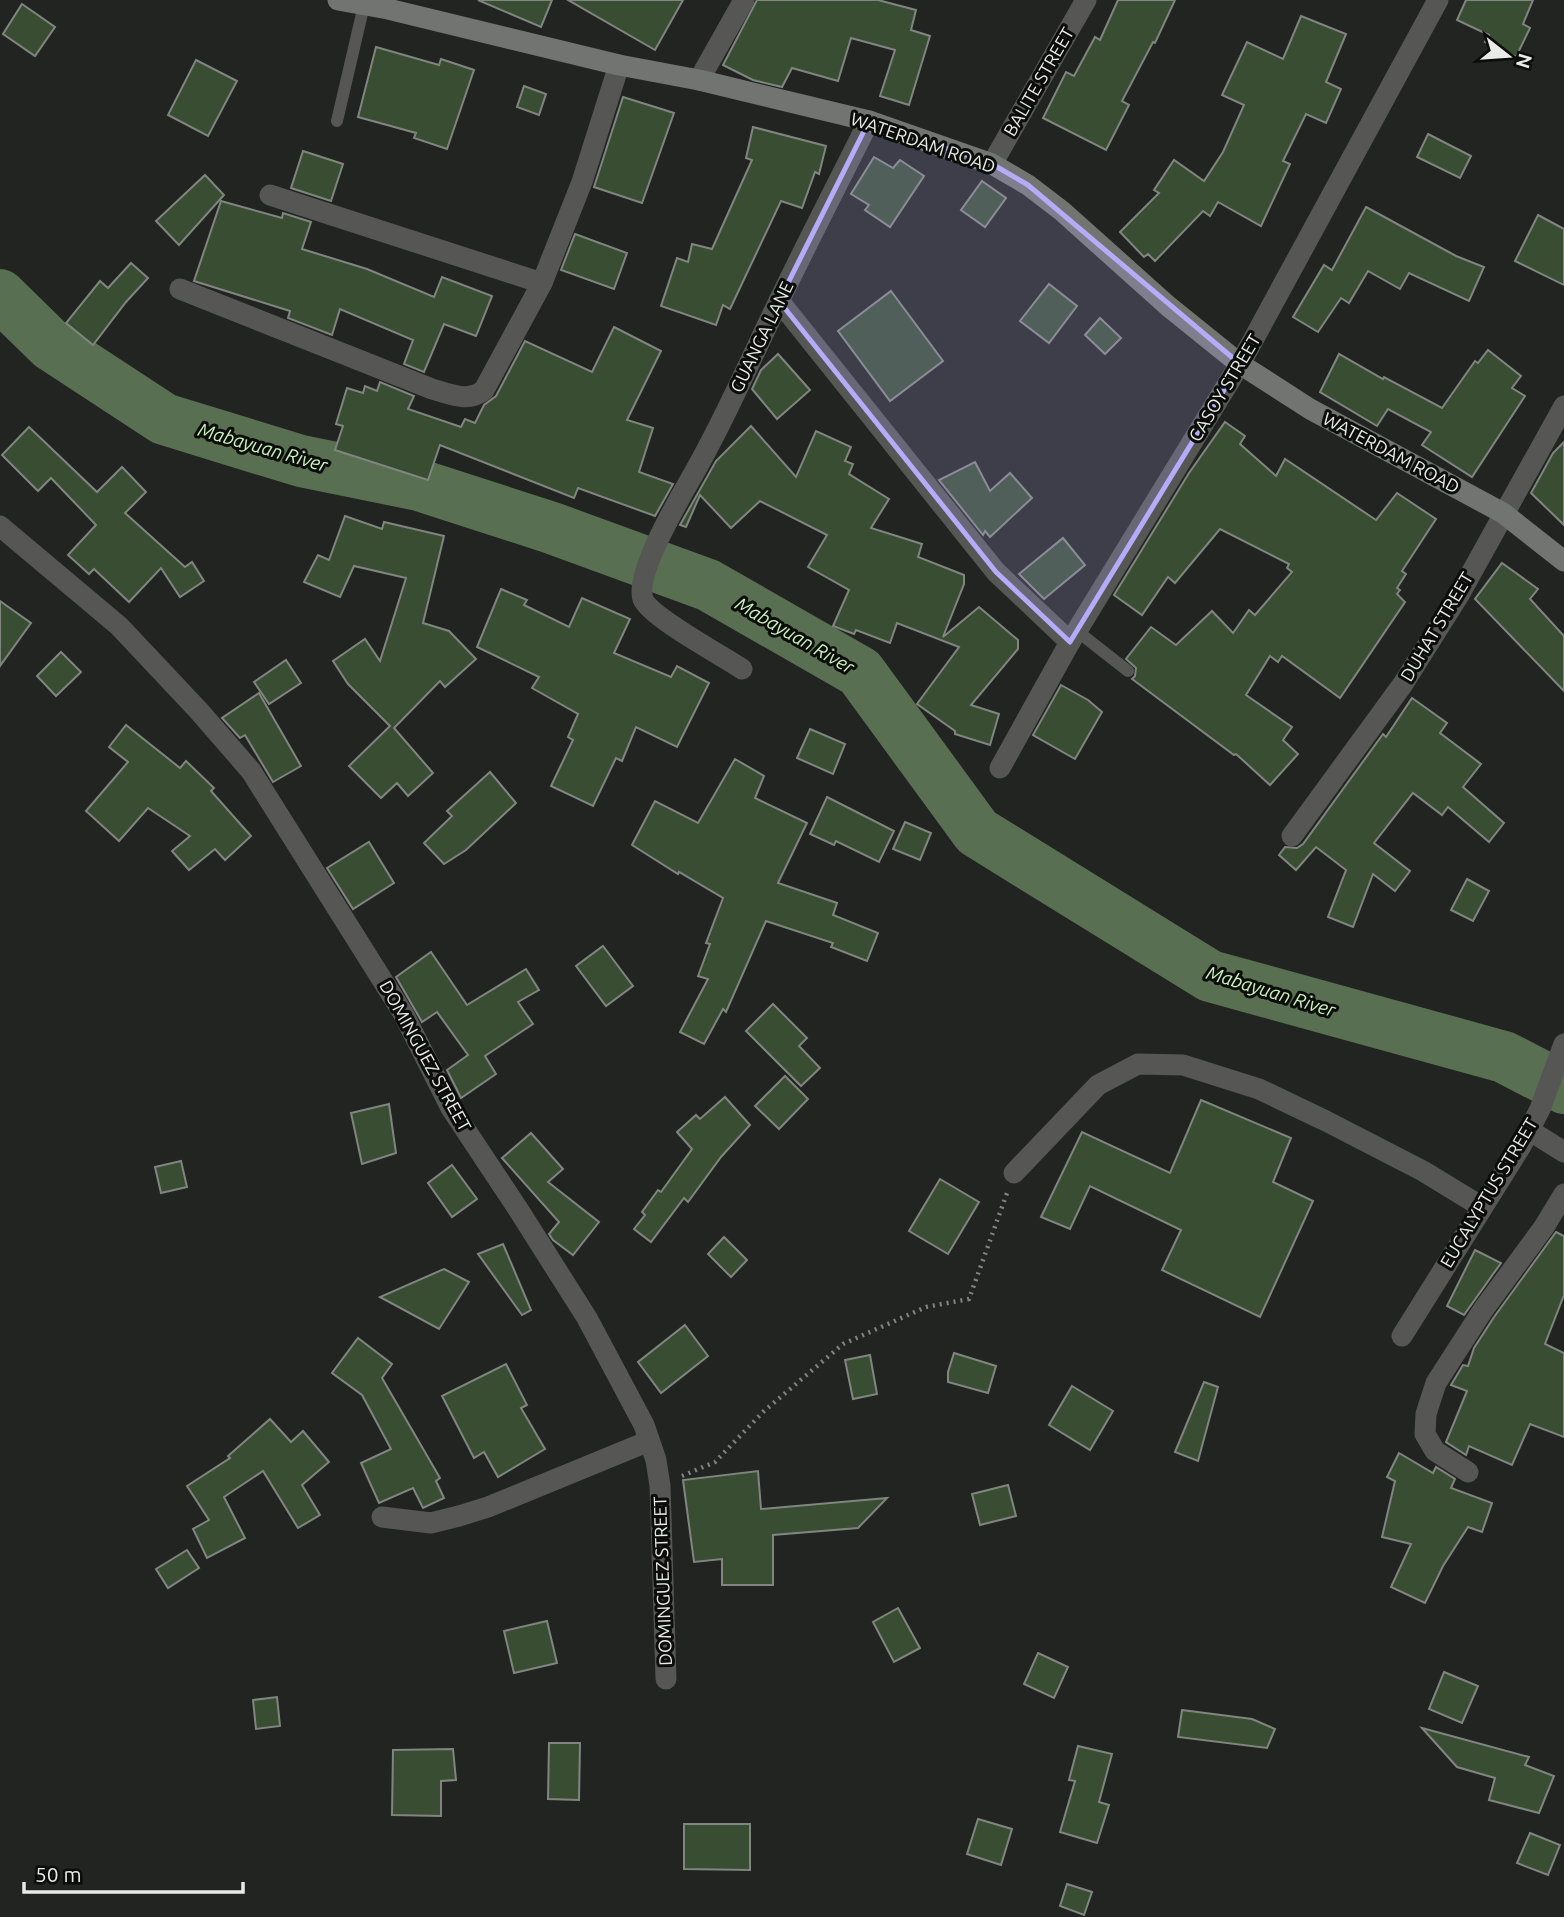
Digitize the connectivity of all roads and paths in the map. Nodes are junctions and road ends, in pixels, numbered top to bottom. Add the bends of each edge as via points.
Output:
1 (338, 0) edge
2 (744, 0) edge
3 (1086, 0) edge
4 (1438, 0) edge
5 (365, 5) junction
6 (391, 5) edge
7 (619, 65) junction
8 (699, 80) junction
9 (337, 121) dead end
10 (869, 121) junction
11 (992, 164) junction
12 (270, 195) dead end
13 (542, 283) junction
14 (180, 289) dead end
15 (779, 300) junction
16 (1240, 364) junction
17 (1564, 406) edge
18 (1503, 513) junction
19 (0, 526) edge
20 (1564, 561) edge
21 (1074, 636) junction
22 (742, 668) dead end
23 (1128, 671) dead end
24 (1000, 768) dead end
25 (1292, 836) dead end
26 (1564, 1044) edge
27 (1529, 1130) junction
28 (1564, 1153) edge
29 (1014, 1173) joint
30 (1564, 1194) edge
31 (1482, 1207) junction
32 (1402, 1336) dead end
33 (649, 1441) junction
34 (1468, 1472) dead end
35 (660, 1486) junction
36 (382, 1517) dead end
37 (666, 1679) dead end

1 - 5 street, WATERDAM ROAD
2 - 8 street
3 - 11 street, BALITE STREET
4 - 16 street, CASOY STREET
5 - 6 street, WATERDAM ROAD
5 - 9 lane
6 - 7 street, WATERDAM ROAD
7 - 8 street, WATERDAM ROAD
7 - 13 street via 582,182
8 - 10 street, WATERDAM ROAD
10 - 11 street, WATERDAM ROAD
10 - 15 street, GUANGA LANE
11 - 16 street, WATERDAM ROAD via 1062,211
12 - 13 street
13 - 14 street via 484,390 470,398 432,389
15 - 21 street via 996,572
15 - 22 street, GUANGA LANE via 653,552 643,584 642,597 661,618
16 - 18 street, WATERDAM ROAD via 1310,409
16 - 21 street, CASOY STREET
17 - 18 street, DUHAT STREET
18 - 20 street, WATERDAM ROAD
18 - 25 street, DUHAT STREET via 1403,684
19 - 33 street, DOMINGUEZ STREET via 118,626 251,771 403,1013 452,1108 587,1318
21 - 23 lane
21 - 24 street, CASOY STREET
26 - 27 street, EUCALYPTUS STREET
27 - 28 street
27 - 31 street, EUCALYPTUS STREET
29 - 31 street via 1098,1085 1138,1064 1184,1065 1259,1089 1423,1171
29 - 35 path via 969,1299 926,1307 843,1344 763,1412 715,1462
30 - 34 street via 1436,1383 1425,1434 1435,1451
31 - 32 street, EUCALYPTUS STREET
33 - 35 street, DOMINGUEZ STREET
33 - 36 street via 459,1516 430,1522
35 - 37 street, DOMINGUEZ STREET

